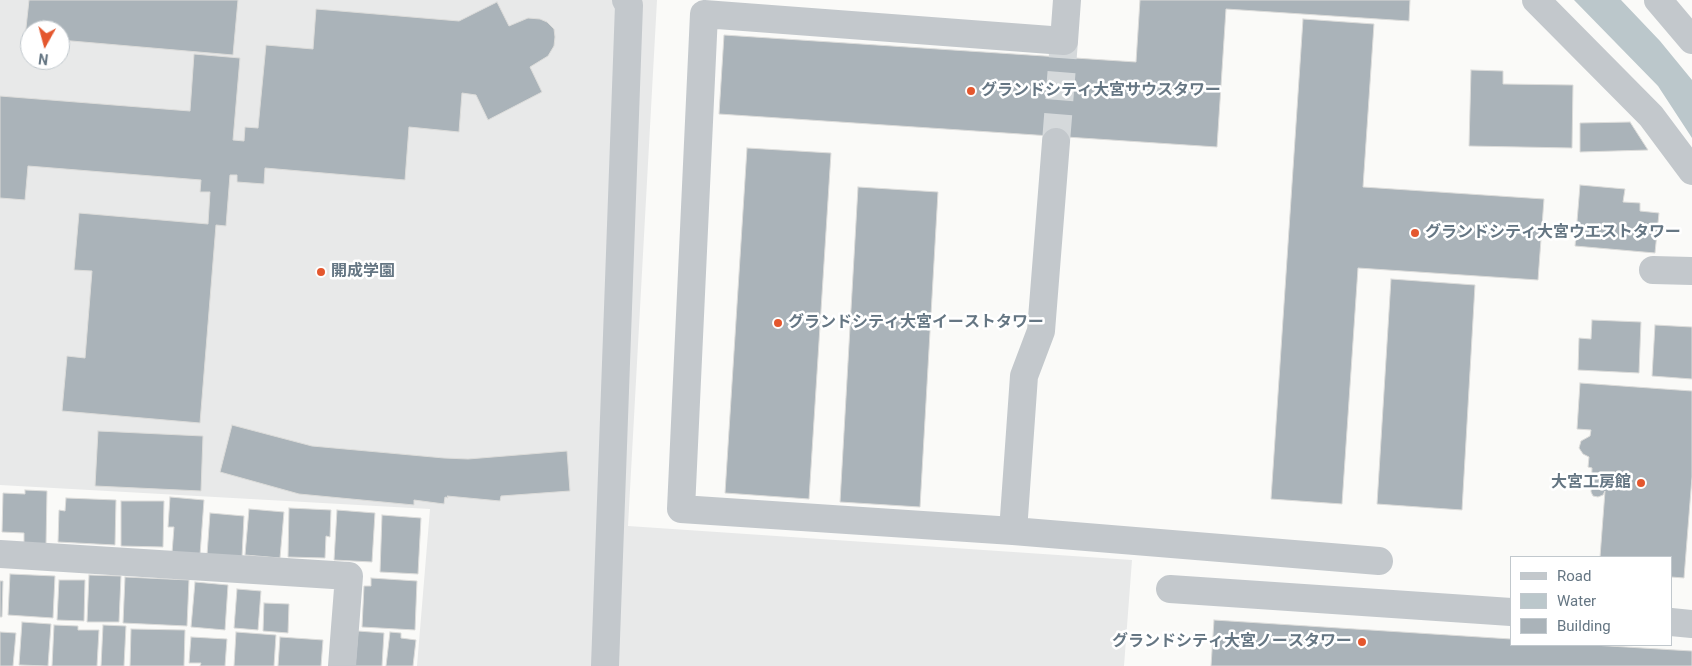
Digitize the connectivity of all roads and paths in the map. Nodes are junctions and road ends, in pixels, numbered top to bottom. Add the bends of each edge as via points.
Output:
1 (626, 0) edge
2 (1067, 0) edge
3 (1536, 0) edge
4 (1658, 0) edge
5 (1692, 40) edge
6 (1056, 142) tunnel mouth
7 (1692, 171) edge
8 (1653, 270) dead end
9 (1692, 271) edge
10 (1013, 531) junction
11 (1269, 552) junction
12 (0, 554) edge
13 (1379, 561) dead end
14 (1170, 589) dead end
15 (1266, 595) junction
16 (1510, 612) edge
17 (1672, 622) edge
18 (1692, 624) edge
19 (342, 666) edge
20 (605, 666) edge

1 - 20 street via 629,5
2 - 10 street via 1064,41 704,14 681,509
3 - 7 street via 1651,116
4 - 5 street
6 - 10 street via 1041,332 1024,376
8 - 9 street
10 - 11 street
11 - 13 street
11 - 15 street
12 - 19 street via 350,576
14 - 15 street
15 - 16 street
17 - 18 street

